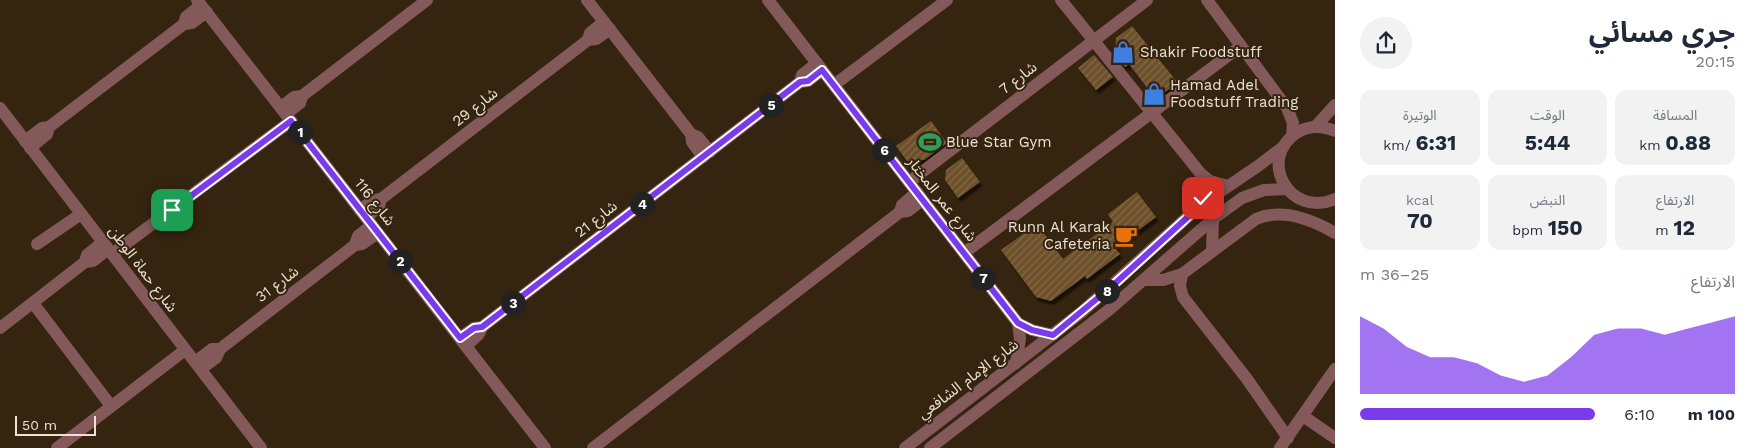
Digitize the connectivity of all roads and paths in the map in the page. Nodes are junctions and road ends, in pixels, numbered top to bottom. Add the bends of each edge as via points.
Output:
1 (427, 0) edge
2 (587, 0) edge
3 (768, 0) edge
4 (947, 0) edge
5 (1062, 0) edge
6 (1147, 0) edge
7 (1207, 0) edge
8 (202, 5) edge
9 (607, 25) junction
10 (1093, 40) junction
11 (1241, 46) junction
12 (820, 67) junction
13 (834, 86) junction
14 (1335, 105) edge
15 (1151, 112) junction
16 (286, 114) junction
17 (2, 116) edge
18 (1315, 127) junction
19 (1335, 131) edge
20 (1292, 136) junction
21 (27, 144) junction
22 (1283, 147) junction
23 (706, 155) junction
24 (1200, 174) junction
25 (1228, 186) junction
26 (1287, 189) junction
27 (916, 191) junction
28 (1331, 203) edge
29 (1202, 204) junction
30 (81, 214) junction
31 (1213, 219) junction
32 (369, 221) junction
33 (1335, 233) edge
34 (37, 244) dead end
35 (108, 249) junction
36 (1212, 251) junction
37 (964, 253) junction
38 (1182, 274) junction
39 (1144, 280) junction
40 (33, 303) junction
41 (1018, 323) junction
42 (0, 328) edge
43 (1053, 335) junction
44 (463, 342) junction
45 (185, 350) junction
46 (1016, 364) junction
47 (198, 366) junction
48 (1335, 368) edge
49 (111, 406) junction
50 (1302, 416) junction
51 (1335, 438) edge
52 (1284, 443) edge
53 (56, 448) edge
54 (262, 448) edge
55 (545, 448) edge
56 (593, 448) edge
57 (905, 448) edge
58 (930, 448) edge

1 - 16 street via 302,96 300,103
2 - 9 street
3 - 12 street, شارع عمر المختار
4 - 13 street
5 - 10 street
6 - 10 street, شارع 7
7 - 11 street
8 - 16 street, شارع 116
8 - 21 street via 186,17 184,24 49,127 42,128
9 - 23 street via 691,134 692,142
9 - 32 street, شارع 29 via 596,39 588,40 381,200
10 - 15 street
10 - 27 street, شارع 7
11 - 15 street
11 - 20 street via 1287,108 1293,123
12 - 13 street, شارع عمر المختار
12 - 23 street, شارع 21 via 802,75 800,82
13 - 27 street, شارع عمر المختار
14 - 18 street
15 - 24 street
15 - 37 street
16 - 32 street, شارع 116
16 - 35 street
17 - 21 street, شارع حماة الوطن
18 - 19 street
18 - 20 street via 1303,129
20 - 22 street, شارع الإمام الشافعي
21 - 30 street, شارع حماة الوطن
22 - 25 street, شارع الإمام الشافعي
22 - 26 street via 1279,168
23 - 44 street, شارع 21 via 482,327 480,334
24 - 25 street
24 - 29 street via 1204,186
25 - 29 street, شارع الإمام الشافعي
26 - 28 street via 1303,201
26 - 31 street, شارع الإمام الشافعي via 1252,193
27 - 37 street, شارع عمر المختار
27 - 56 street, شارع 7 via 902,205 900,212
29 - 43 street, شارع الإمام الشافعي
30 - 34 street
30 - 35 street, شارع حماة الوطن
31 - 36 street
31 - 39 street, شارع الإمام الشافعي
32 - 44 street, شارع 116
32 - 47 street, شارع 31 via 362,244 355,245 220,349 212,349
33 - 36 street via 1291,215 1273,214 1256,220
35 - 40 street via 87,255 86,262
35 - 45 street, شارع حماة الوطن
36 - 38 street
37 - 41 street, شارع عمر المختار
38 - 39 street via 1163,280
38 - 52 street via 1180,286 1183,297 1247,379
39 - 58 street, شارع الإمام الشافعي
40 - 42 street
40 - 49 street
41 - 43 street
41 - 46 street via 1020,339
43 - 46 street, شارع الإمام الشافعي
44 - 55 street, شارع 116
45 - 47 street, شارع حماة الوطن
45 - 49 street
46 - 57 street, شارع الإمام الشافعي
47 - 54 street, شارع حماة الوطن
48 - 50 street
49 - 53 street
50 - 51 street
50 - 52 street

